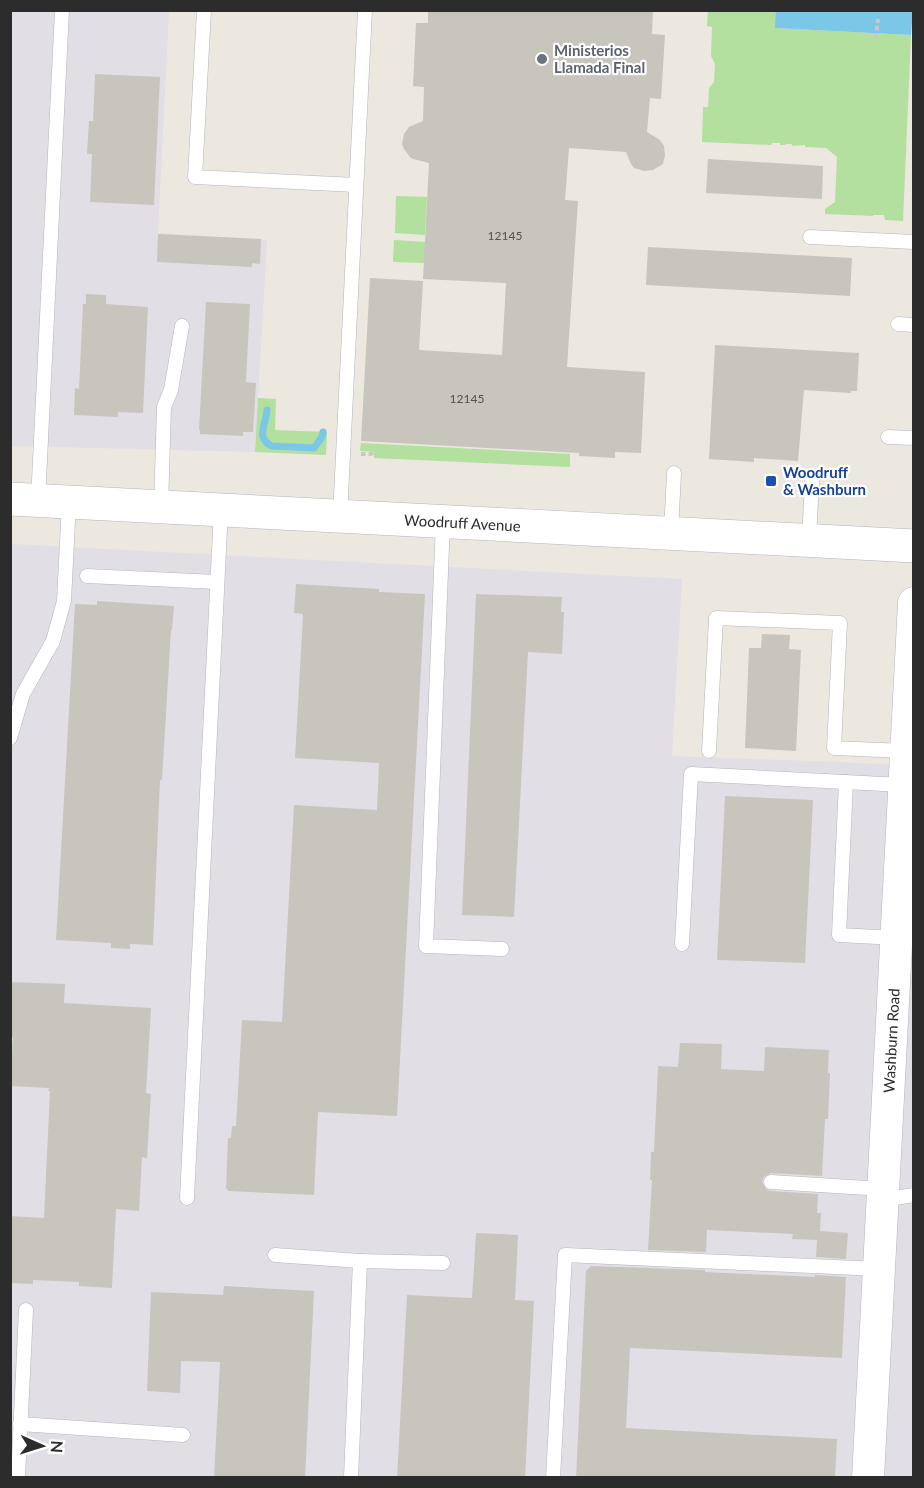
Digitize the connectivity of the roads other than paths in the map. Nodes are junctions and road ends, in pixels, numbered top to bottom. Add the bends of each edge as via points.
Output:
1 (62, 10) edge
2 (204, 10) edge
3 (365, 10) edge
4 (356, 186) junction
5 (810, 237) dead end
6 (914, 242) edge
7 (898, 324) dead end
8 (914, 325) edge
9 (182, 326) dead end
10 (888, 437) dead end
11 (914, 438) edge
12 (674, 473) dead end
13 (812, 481) dead end
14 (39, 501) edge
15 (161, 507) junction
16 (221, 510) junction
17 (340, 516) junction
18 (443, 522) junction
19 (671, 533) junction
20 (809, 540) junction
21 (914, 546) edge
22 (87, 576) dead end
23 (218, 582) junction
24 (914, 603) edge
25 (911, 683) edge
26 (10, 738) edge
27 (709, 750) dead end
28 (905, 751) junction
29 (846, 782) junction
30 (903, 785) junction
31 (896, 938) junction
32 (682, 944) dead end
33 (502, 949) dead end
34 (771, 1182) dead end
35 (883, 1195) junction
36 (914, 1195) edge
37 (187, 1198) dead end
38 (275, 1255) dead end
39 (360, 1261) junction
40 (443, 1263) dead end
41 (879, 1269) junction
42 (26, 1310) dead end
43 (20, 1424) junction
44 (183, 1435) dead end
45 (18, 1478) edge
46 (351, 1478) edge
47 (553, 1478) edge
48 (868, 1478) edge

1 - 14 lane
2 - 4 lane via 195,177
3 - 4 lane
4 - 17 lane
5 - 6 lane
7 - 8 lane
9 - 15 lane via 171,390 164,407
10 - 11 lane
12 - 19 lane
13 - 20 lane
14 - 15 main road, Woodruff Avenue
14 - 26 lane via 64,601 53,641 23,694
15 - 16 main road, Woodruff Avenue
16 - 17 main road, Woodruff Avenue
16 - 23 lane
17 - 18 main road, Woodruff Avenue
18 - 19 main road, Woodruff Avenue
18 - 33 lane via 426,946
19 - 20 main road, Woodruff Avenue
20 - 21 main road, Woodruff Avenue
22 - 23 lane
23 - 37 lane
24 - 25 street, Washburn Road
25 - 28 street, Washburn Road
27 - 28 lane via 716,618 840,623 834,748
28 - 30 street, Washburn Road
29 - 30 lane
29 - 31 lane via 839,935
29 - 32 lane via 691,774
30 - 31 street, Washburn Road
31 - 35 street, Washburn Road via 899,975
34 - 35 lane
35 - 36 lane
35 - 41 street, Washburn Road
38 - 39 lane
39 - 40 lane
39 - 46 lane
41 - 47 lane via 565,1255
41 - 48 street, Washburn Road
42 - 43 lane
43 - 44 lane
43 - 45 lane

